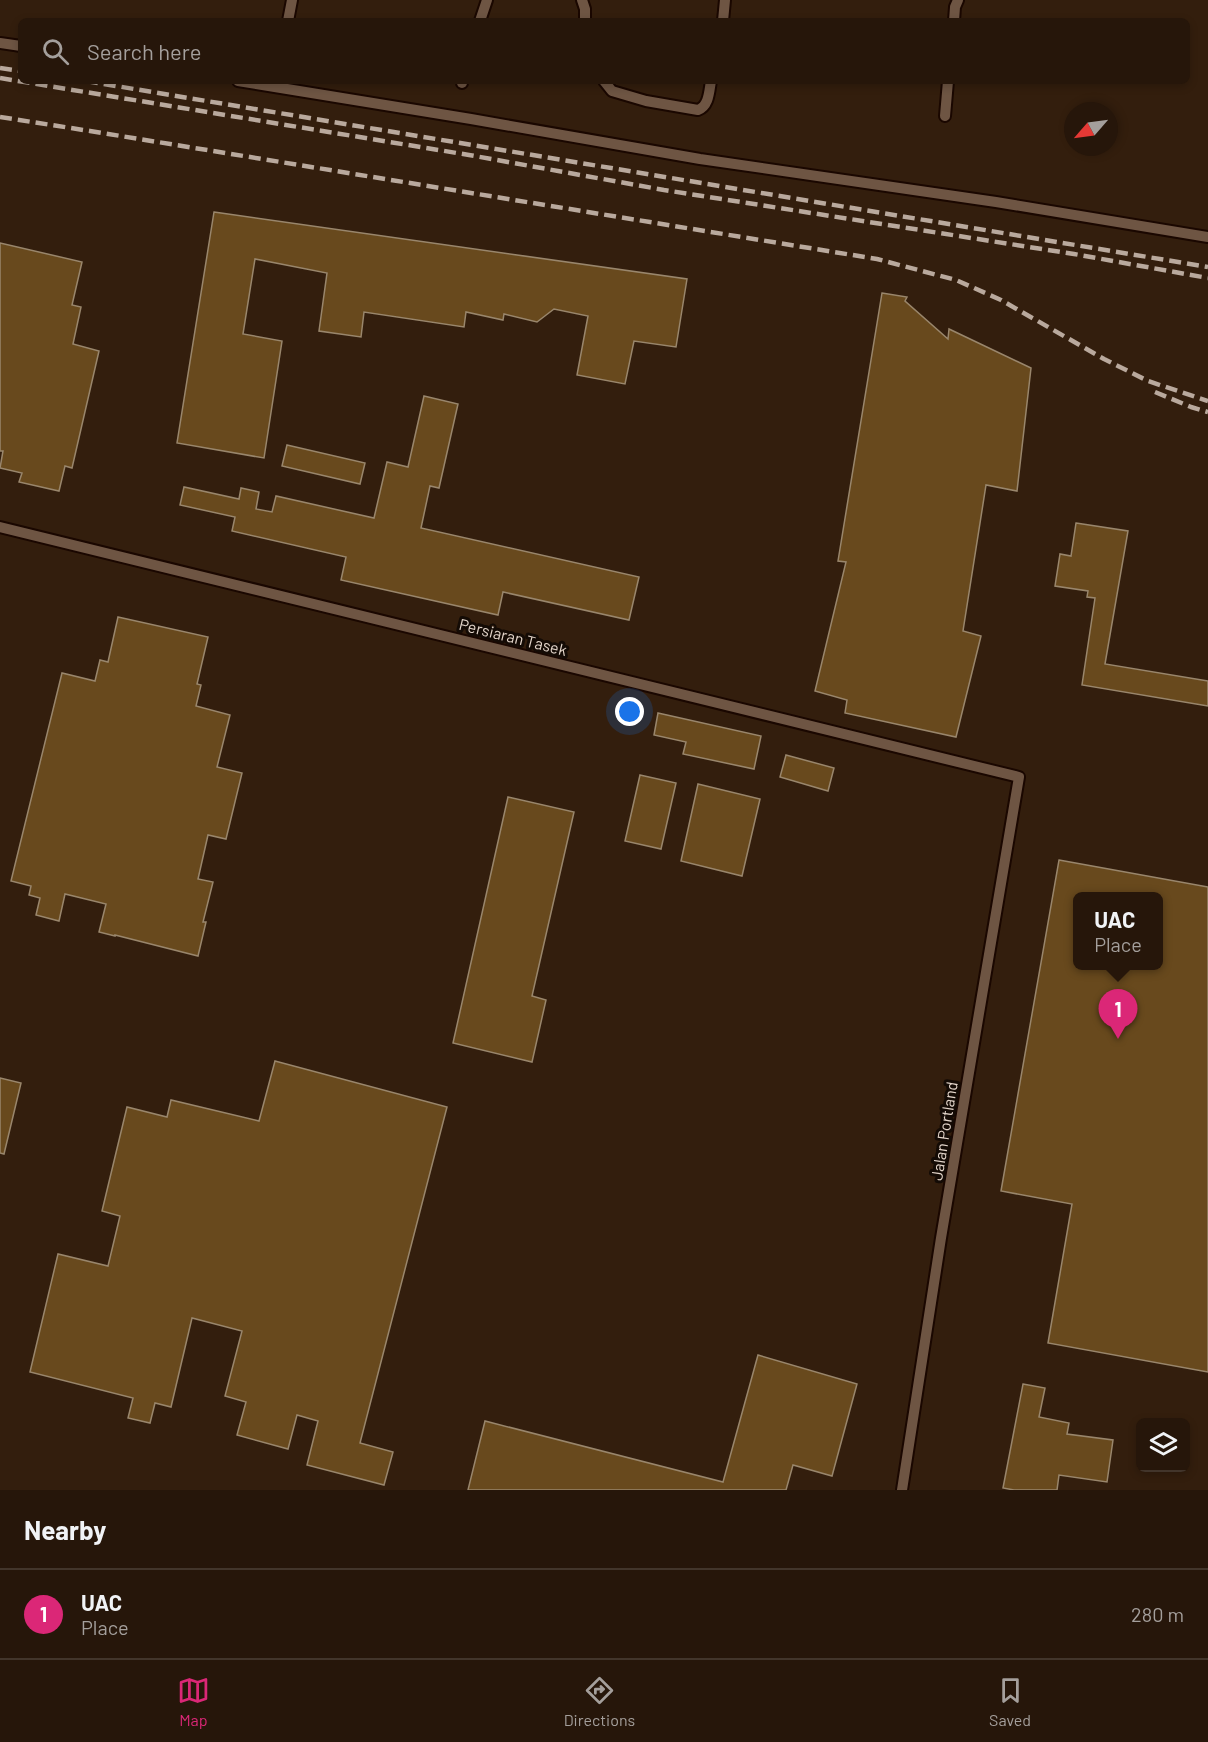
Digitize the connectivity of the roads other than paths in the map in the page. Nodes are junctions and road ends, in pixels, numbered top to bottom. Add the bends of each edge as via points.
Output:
1 (292, 0) edge
2 (487, 0) edge
3 (582, 0) edge
4 (725, 0) edge
5 (958, 0) edge
6 (289, 18) edge
7 (481, 18) edge
8 (585, 18) edge
9 (723, 18) edge
10 (954, 18) edge
11 (0, 43) edge
12 (18, 46) edge
13 (256, 84) edge
14 (606, 84) edge
15 (710, 84) edge
16 (948, 84) edge
17 (945, 116) dead end
18 (1208, 237) edge
19 (0, 527) edge
20 (1019, 777) joint
21 (902, 1490) edge

1 - 6 street
2 - 7 street
3 - 8 street
4 - 9 street
5 - 10 street
11 - 12 street
13 - 18 street via 700,159
14 - 15 street via 612,91 634,98 698,110 707,102
16 - 17 street
19 - 20 street, Persiaran Tasek
20 - 21 street, Jalan Portland

